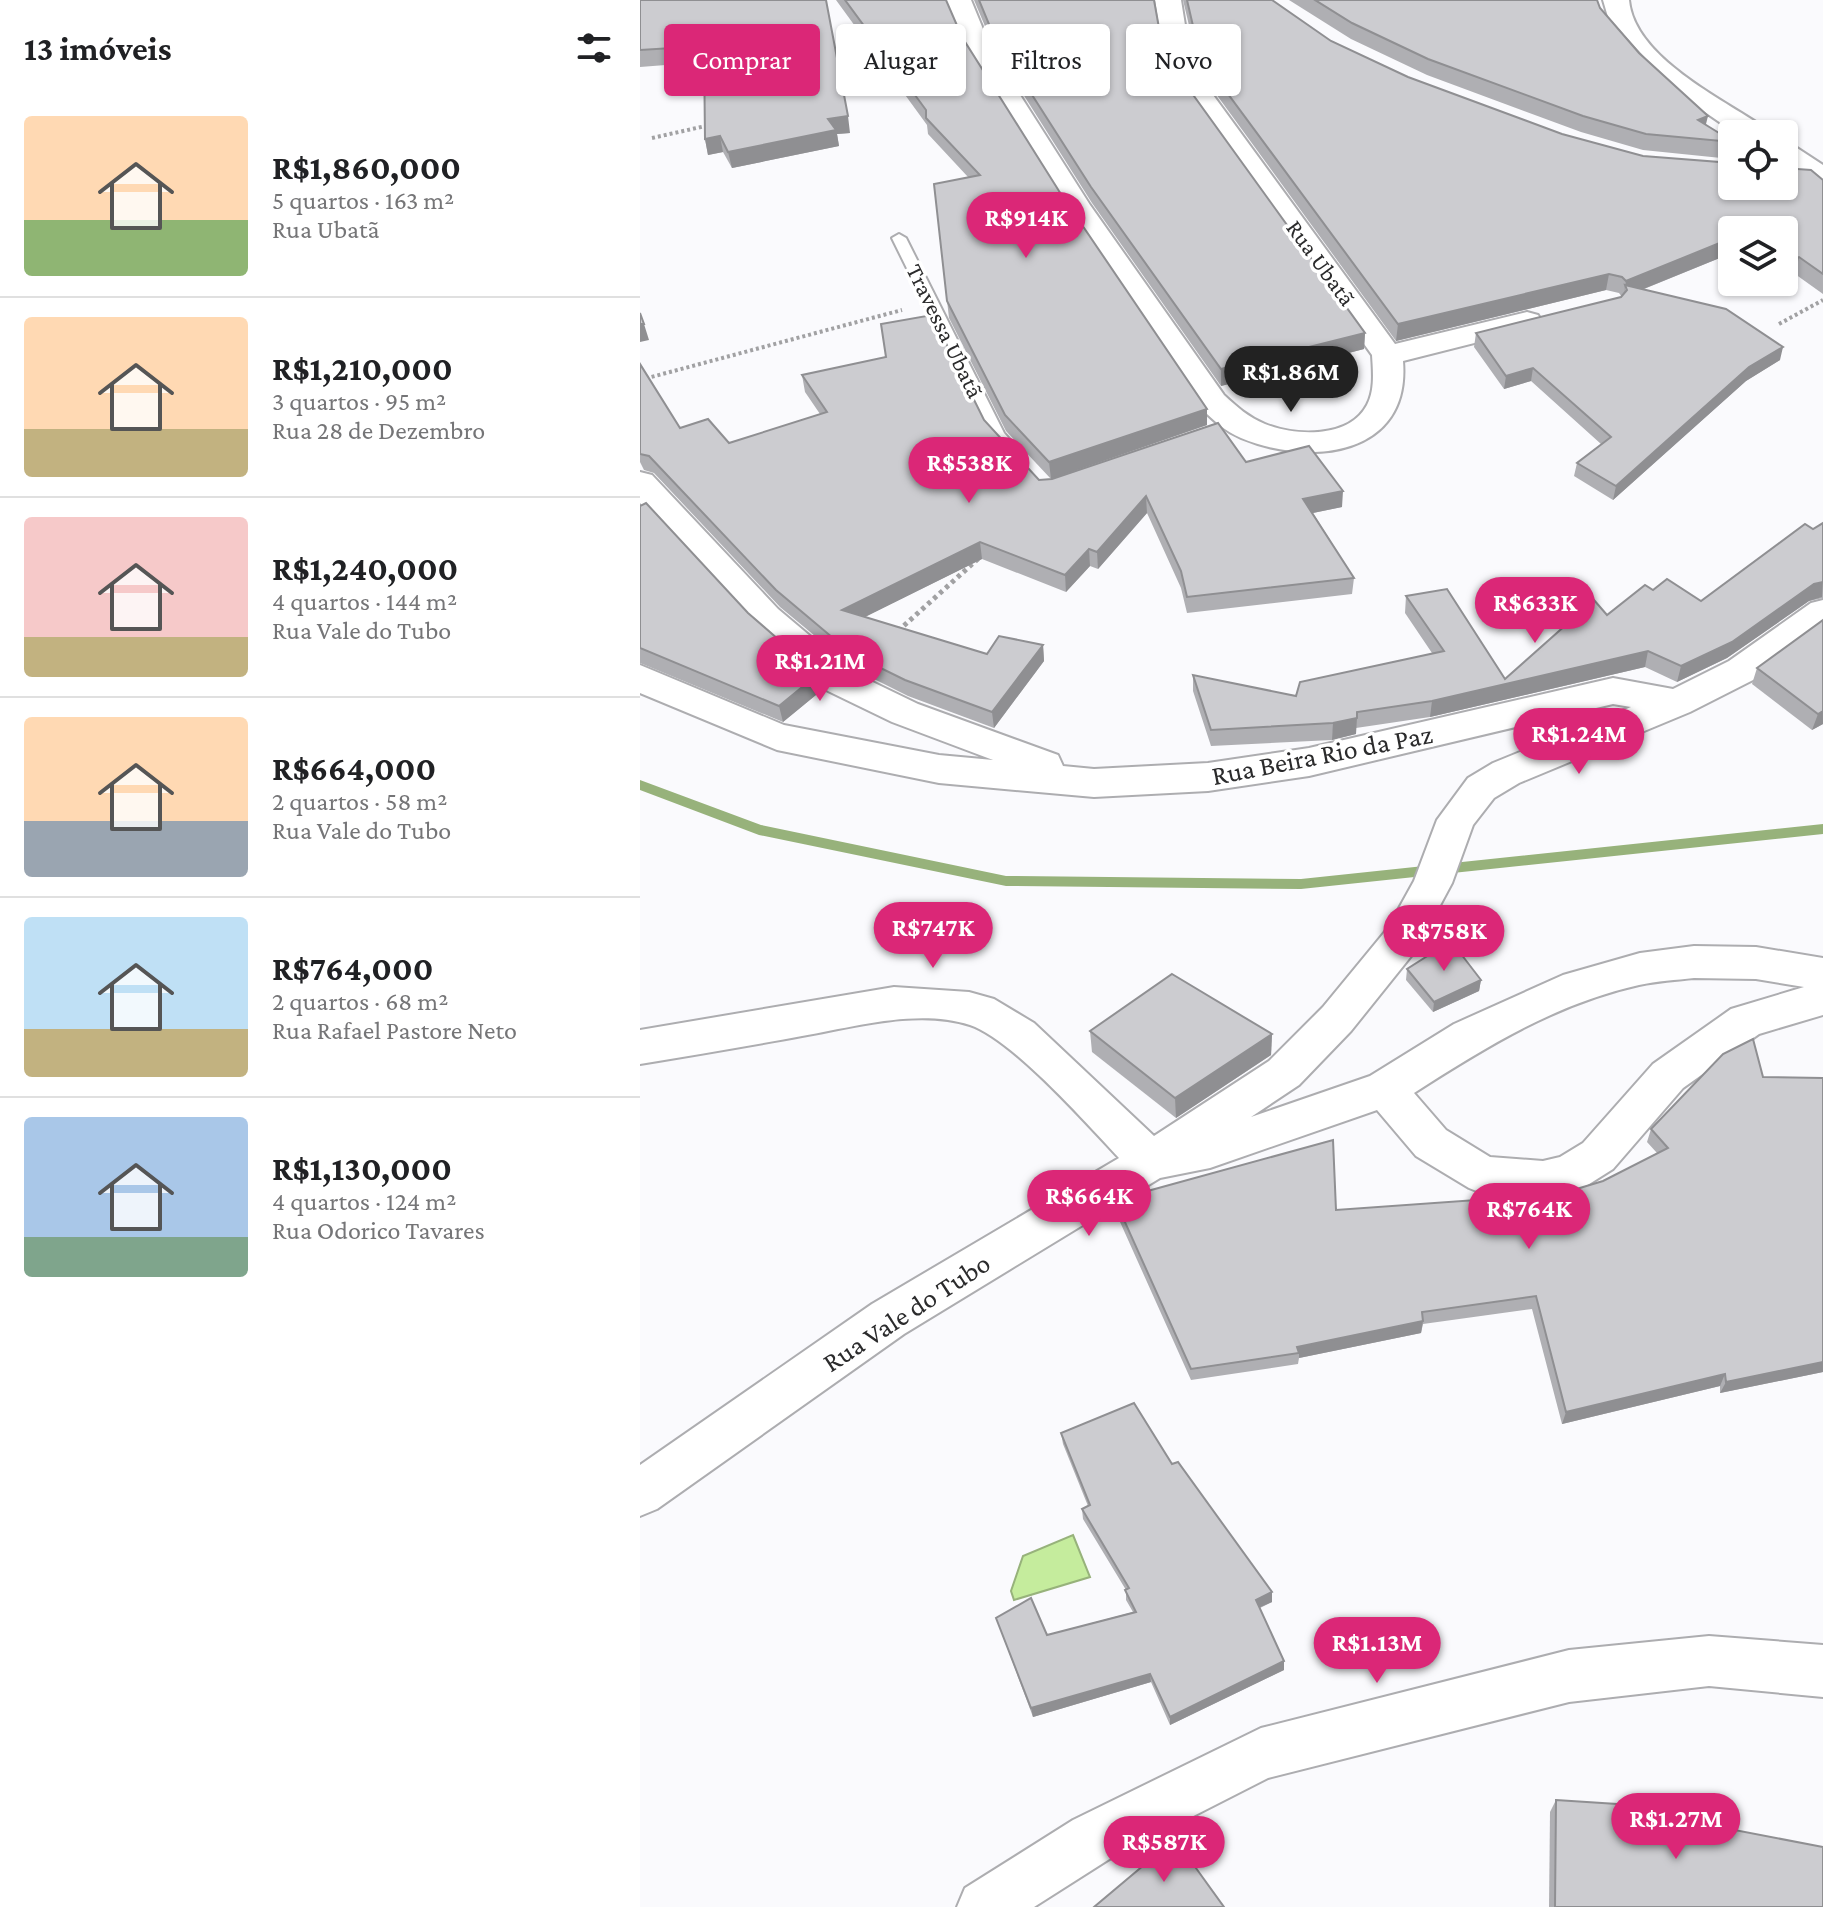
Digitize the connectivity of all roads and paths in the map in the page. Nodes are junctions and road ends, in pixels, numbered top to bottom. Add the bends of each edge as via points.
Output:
1 (958, 0) edge
2 (1168, 0) edge
3 (1616, 0) edge
4 (836, 65) edge
5 (830, 66) edge
6 (1734, 120) edge
7 (712, 124) edge
8 (652, 138) dead end
9 (1798, 161) edge
10 (1798, 174) edge
11 (1820, 176) edge
12 (899, 238) dead end
13 (1823, 300) edge
14 (931, 303) junction
15 (1548, 316) edge
16 (1779, 324) dead end
17 (1387, 355) junction
18 (640, 380) edge
19 (1027, 467) edge
20 (640, 483) edge
21 (985, 553) edge
22 (1823, 612) edge
23 (896, 632) edge
24 (640, 678) edge
25 (1677, 703) junction
26 (1530, 711) junction
27 (1506, 773) junction
28 (1094, 783) junction
29 (1823, 974) edge
30 (1823, 998) edge
31 (640, 1047) edge
32 (1385, 1089) junction
33 (1151, 1161) junction
34 (640, 1493) edge
35 (1823, 1671) edge
36 (984, 1907) edge

1 - 17 street via 979,51 1077,206 1230,426 1302,443 1356,433 1378,416 1387,396
2 - 17 street, Rua Ubatã via 1184,74
3 - 6 street via 1618,18 1648,61
4 - 5 path
7 - 8 path
9 - 11 street
10 - 11 street
12 - 14 lane, Travessa Ubatã
13 - 16 path
14 - 18 path
14 - 19 lane, Travessa Ubatã via 997,435
15 - 17 street
20 - 28 street via 766,618 841,682 905,713
21 - 23 path
22 - 25 street, Rua Vale do Tubo via 1742,670
24 - 28 street, Rua Beira Rio da Paz via 777,737 939,769
25 - 26 street, Rua Beira Rio da Paz via 1613,691
25 - 27 street, Rua Vale do Tubo
26 - 27 street
26 - 28 street, Rua Beira Rio da Paz via 1309,762 1208,777
27 - 33 street, Rua Vale do Tubo via 1481,788 1456,820 1433,883 1402,939 1337,1019 1284,1073
29 - 32 street via 1756,963 1694,962 1640,969 1577,987 1519,1012 1469,1036
30 - 32 street via 1746,1021 1668,1076 1598,1156 1571,1173 1543,1180 1484,1175 1455,1159 1431,1143
31 - 33 street via 894,1004 935,1003 982,1012 1018,1035
32 - 33 street via 1222,1146
33 - 34 street, Rua Vale do Tubo via 888,1319
35 - 36 street via 1709,1661 1569,1676 1261,1754 1092,1839

